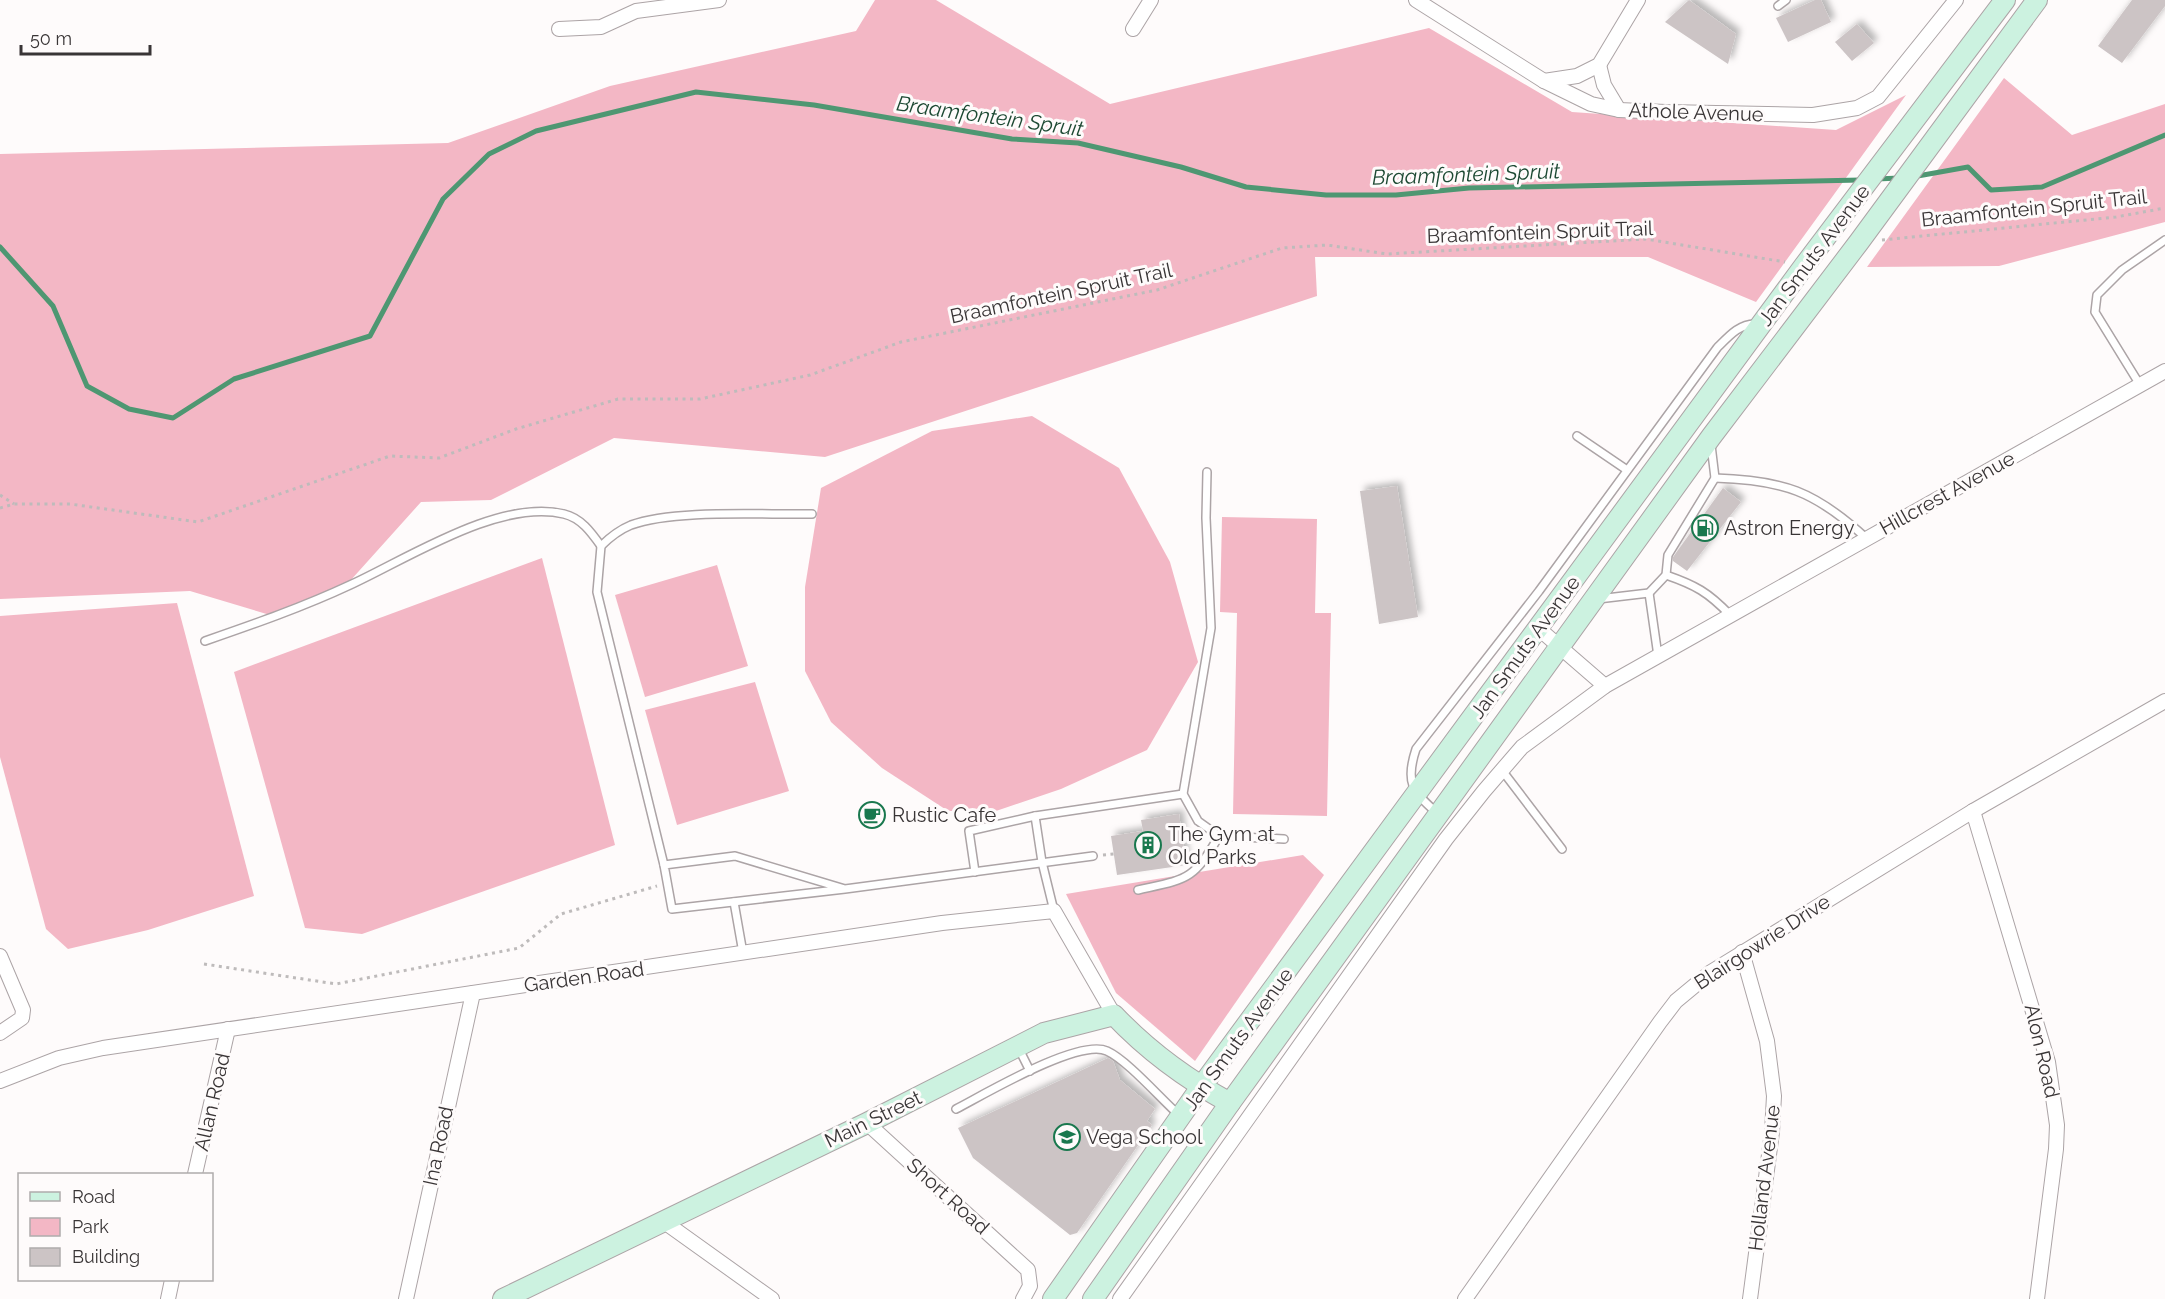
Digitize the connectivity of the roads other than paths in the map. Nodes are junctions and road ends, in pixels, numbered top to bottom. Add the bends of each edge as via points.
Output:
1 (719, 0) edge
2 (1151, 0) edge
3 (1416, 0) edge
4 (1638, 0) edge
5 (1786, 0) edge
6 (1956, 0) edge
7 (2005, 0) edge
8 (2037, 0) edge
9 (635, 5) edge
10 (1778, 6) dead end
11 (1133, 28) dead end
12 (559, 29) dead end
13 (1599, 65) junction
14 (1544, 81) junction
15 (1619, 110) junction
16 (2165, 240) edge
17 (1762, 325) junction
18 (2165, 371) edge
19 (2140, 385) junction
20 (1577, 436) dead end
21 (1711, 437) junction
22 (1627, 470) junction
23 (1207, 472) dead end
24 (1714, 478) junction
25 (812, 514) dead end
26 (1866, 538) junction
27 (601, 546) junction
28 (1666, 575) junction
29 (1648, 593) junction
30 (1595, 600) junction
31 (1730, 615) junction
32 (1538, 628) junction
33 (205, 641) dead end
34 (1561, 646) junction
35 (1658, 656) junction
36 (1605, 686) junction
37 (2165, 701) edge
38 (1502, 769) junction
39 (1183, 794) junction
40 (1416, 794) junction
41 (1973, 811) junction
42 (1439, 814) junction
43 (1035, 816) junction
44 (1219, 836) junction
45 (1284, 839) dead end
46 (1562, 849) dead end
47 (1093, 856) dead end
48 (1042, 862) junction
49 (664, 865) junction
50 (975, 872) junction
51 (845, 889) junction
52 (1138, 890) dead end
53 (734, 902) junction
54 (1054, 911) junction
55 (1743, 952) junction
56 (742, 953) junction
57 (0, 956) edge
58 (473, 993) junction
59 (1114, 1015) junction
60 (228, 1029) junction
61 (0, 1033) edge
62 (1017, 1047) junction
63 (1030, 1071) junction
64 (0, 1081) edge
65 (1201, 1087) junction
66 (1230, 1103) junction
67 (956, 1109) dead end
68 (1181, 1117) junction
69 (867, 1123) junction
70 (195, 1173) edge
71 (663, 1221) junction
72 (172, 1281) edge
73 (168, 1299) edge
74 (406, 1299) edge
75 (503, 1299) edge
76 (772, 1299) edge
77 (1023, 1299) edge
78 (1053, 1299) edge
79 (1093, 1299) edge
80 (1120, 1299) edge
81 (1466, 1299) edge
82 (1750, 1299) edge
83 (2037, 1299) edge

1 - 9 street via 699,5
2 - 11 street
3 - 14 street, Athole Avenue
4 - 13 street
5 - 10 lane
6 - 15 street, Athole Avenue via 1878,97 1857,108 1813,115
7 - 17 main road, Jan Smuts Avenue
8 - 21 main road, Jan Smuts Avenue
9 - 12 street via 601,27
13 - 14 street via 1577,76
13 - 15 street via 1604,85
14 - 15 street, Athole Avenue via 1591,104
16 - 19 lane via 2122,270 2097,295 2095,312
17 - 22 lane via 1750,324 1733,332 1717,348
17 - 32 main road, Jan Smuts Avenue
18 - 19 street, Hillcrest Avenue
19 - 26 street, Hillcrest Avenue
20 - 22 lane
21 - 24 lane
21 - 30 main road, Jan Smuts Avenue
22 - 40 lane via 1416,749 1409,771
23 - 39 lane via 1211,628
24 - 26 lane via 1766,481 1795,488 1824,504
24 - 28 lane via 1668,555
25 - 27 lane via 645,520 616,532
26 - 31 street, Hillcrest Avenue
27 - 33 lane via 579,520 564,514 510,515 418,550 277,616
27 - 49 lane via 597,592
28 - 29 lane
28 - 31 lane via 1696,585
29 - 30 lane
29 - 35 lane
30 - 34 main road, Jan Smuts Avenue
31 - 35 street, Hillcrest Avenue
32 - 34 street
32 - 40 main road, Jan Smuts Avenue
34 - 36 street
34 - 42 main road, Jan Smuts Avenue
35 - 36 street, Hillcrest Avenue
36 - 38 street, Hillcrest Avenue via 1522,747
37 - 41 street, Blairgowrie Drive
38 - 46 lane
38 - 80 street via 1446,839
39 - 43 lane
39 - 44 lane via 1198,821
40 - 42 lane
40 - 65 main road, Jan Smuts Avenue
41 - 55 street, Blairgowrie Drive
41 - 83 street, Alon Road via 2048,1062 2055,1105 2056,1149
42 - 66 main road, Jan Smuts Avenue
43 - 48 lane
43 - 50 lane via 969,831
44 - 45 lane
44 - 52 lane via 1204,862 1185,879
47 - 48 lane
48 - 50 lane
48 - 54 lane
49 - 51 lane via 735,856
49 - 53 lane via 672,909
50 - 51 lane
51 - 53 lane
53 - 56 lane
54 - 56 street, Garden Road via 942,923
54 - 59 street
55 - 81 street, Blairgowrie Drive via 1691,988 1660,1022
55 - 82 street, Holland Avenue via 1767,1041 1774,1096
56 - 58 street, Garden Road
57 - 61 street via 23,1010 22,1018
58 - 60 street, Garden Road
58 - 74 street, Ina Road
59 - 62 main road, Main Street via 1066,1026
59 - 65 main road via 1143,1043
60 - 64 street, Garden Road via 73,1054
60 - 70 street, Allan Road
62 - 63 lane
62 - 69 main road, Main Street
63 - 67 lane
63 - 68 lane via 1083,1049 1105,1050
65 - 66 main road
65 - 68 main road, Jan Smuts Avenue
66 - 79 main road, Jan Smuts Avenue
68 - 78 main road, Jan Smuts Avenue
69 - 71 main road, Main Street
69 - 77 street, Short Road via 1028,1270 1030,1286
71 - 75 main road, Main Street
71 - 76 street
72 - 73 street

